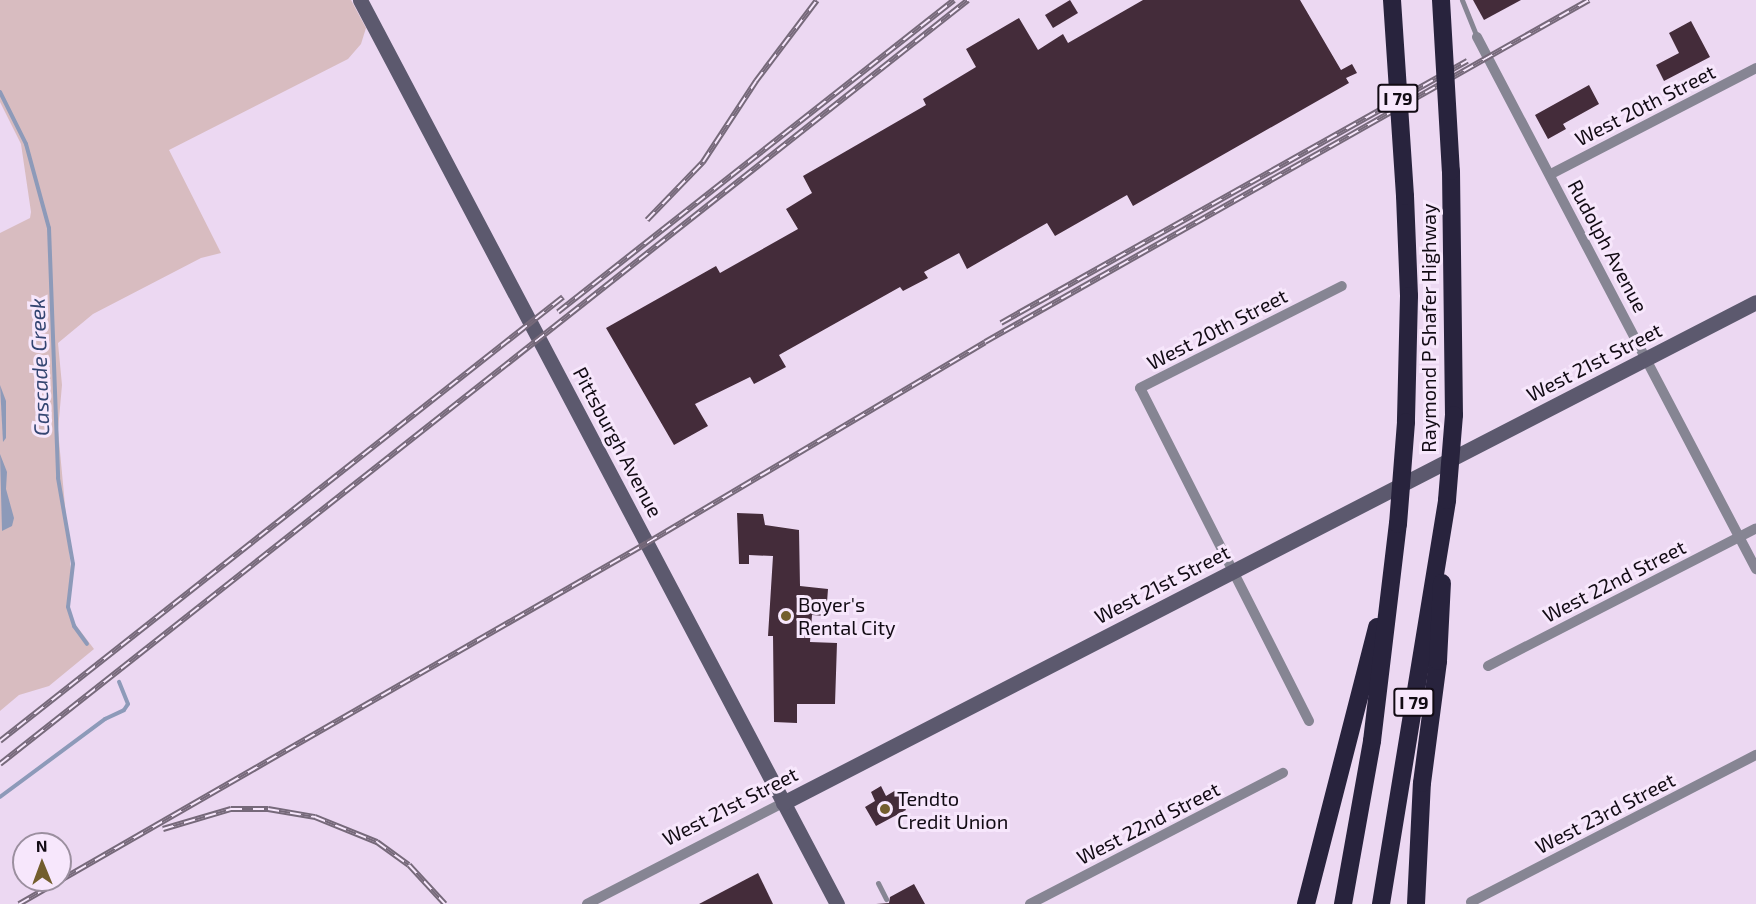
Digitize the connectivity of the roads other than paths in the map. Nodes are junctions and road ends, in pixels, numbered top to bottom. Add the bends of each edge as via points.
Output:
1 (360, 0) edge
2 (1392, 0) edge
3 (1441, 0) edge
4 (1462, 0) edge
5 (1478, 37) joint
6 (1756, 68) edge
7 (1551, 174) junction
8 (1342, 286) dead end
9 (1756, 302) edge
10 (1647, 358) junction
11 (1447, 500) junction
12 (1756, 528) edge
13 (1738, 537) junction
14 (1756, 568) edge
15 (1232, 571) junction
16 (1389, 579) junction
17 (1488, 666) dead end
18 (1310, 721) dead end
19 (1756, 755) edge
20 (1282, 773) dead end
21 (783, 802) junction
22 (878, 883) dead end
23 (886, 899) dead end
24 (1471, 902) dead end
25 (587, 904) edge
26 (837, 904) edge
27 (1030, 904) edge
28 (1306, 904) edge
29 (1343, 904) edge
30 (1381, 904) edge
31 (1416, 904) edge

1 - 21 street, Pittsburgh Avenue
2 - 16 highway, Raymond P Shafer Highway / I 79, bridge via 1409,296 1406,422 1398,524
3 - 11 highway, Raymond P Shafer Highway / I 79, bridge via 1451,171 1454,415
4 - 5 lane
5 - 7 street, Rudolph Avenue
6 - 7 street, West 20th Street
7 - 10 street, Rudolph Avenue
8 - 15 street, West 20th Street via 1140,388
9 - 10 street, West 21st Street
10 - 13 street, Rudolph Avenue
10 - 15 street, West 21st Street
11 - 30 highway, Raymond P Shafer Highway / I 79
11 - 31 highway via 1438,661 1422,783
12 - 13 street, West 22nd Street
13 - 14 street, Rudolph Avenue
13 - 17 street, West 22nd Street
15 - 18 street
15 - 21 street, West 21st Street
16 - 28 highway
16 - 29 highway, Raymond P Shafer Highway / I 79 via 1371,741
19 - 24 street, West 23rd Street
20 - 27 street, West 22nd Street
21 - 25 street, West 21st Street
21 - 26 street, Pittsburgh Avenue
22 - 23 lane

